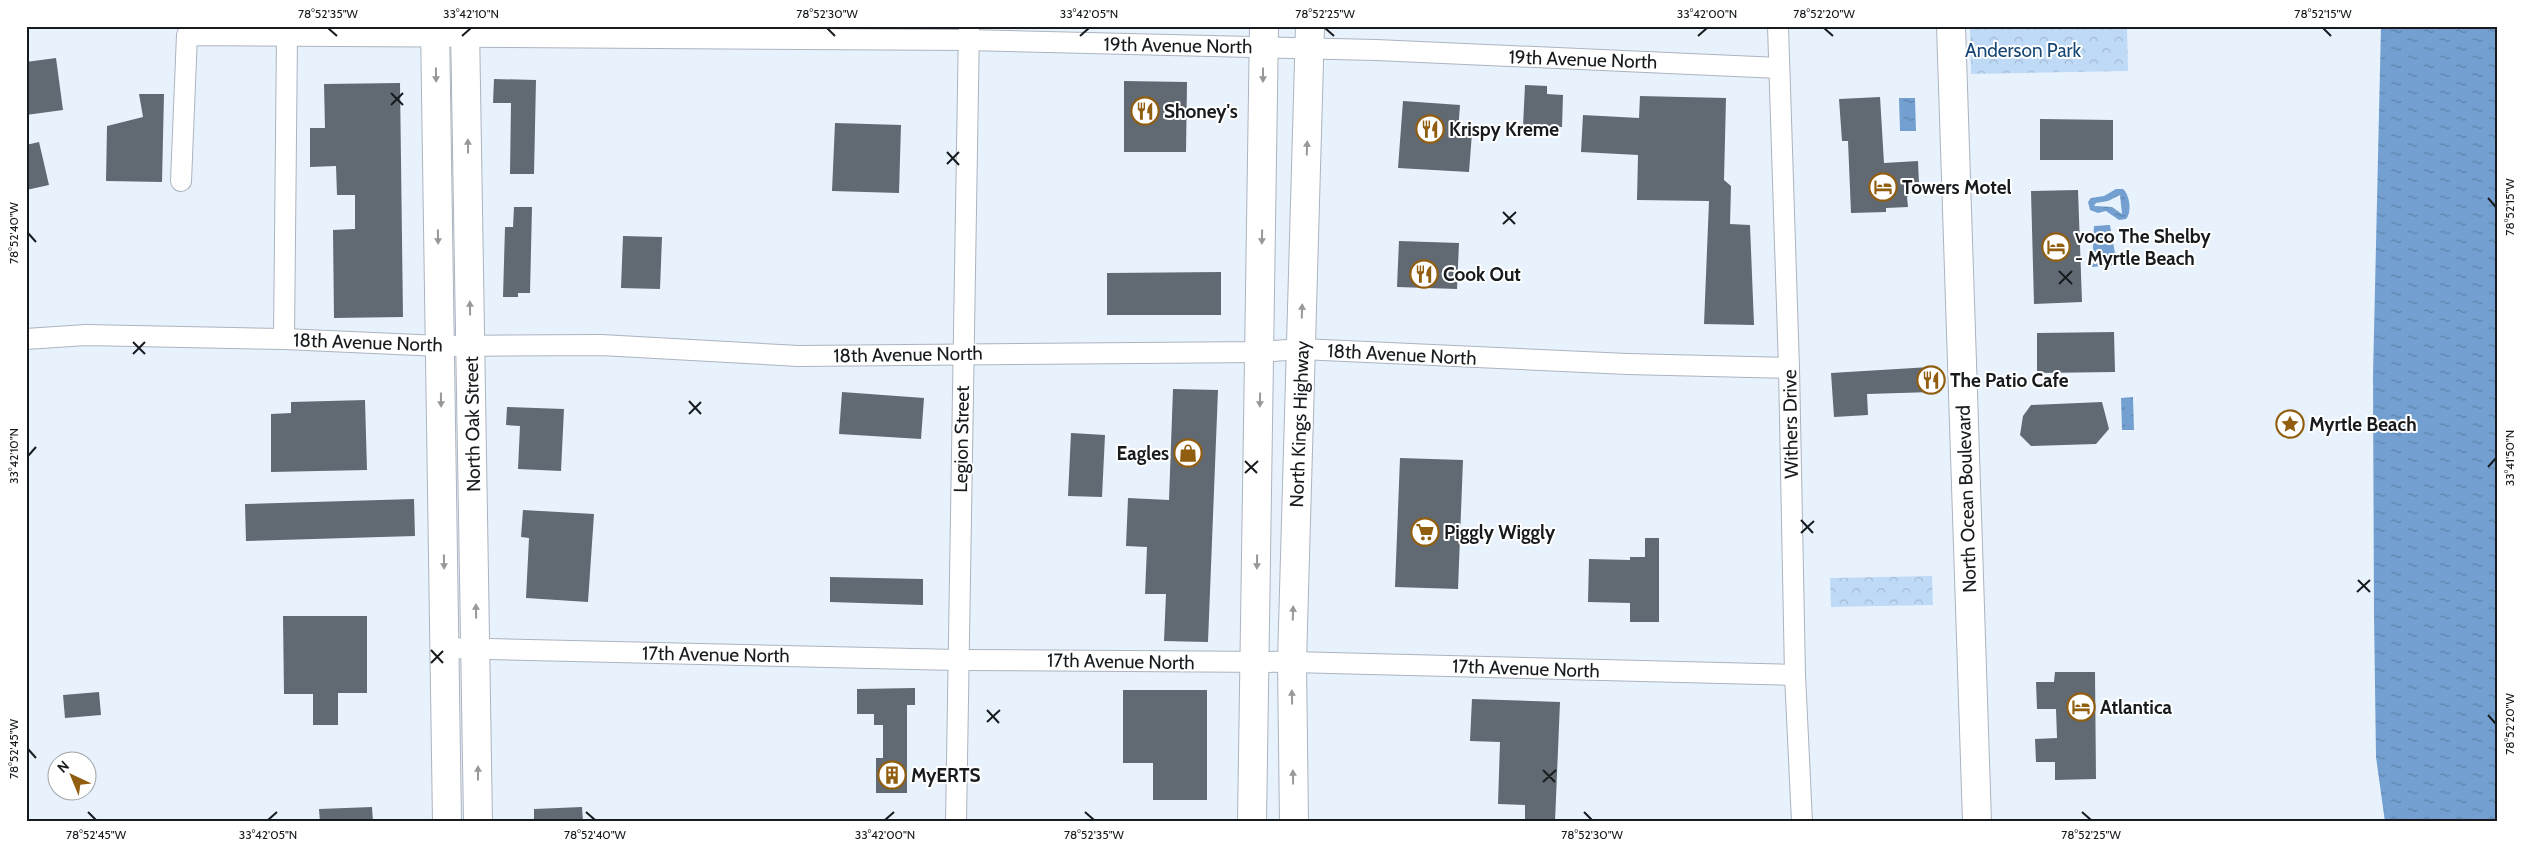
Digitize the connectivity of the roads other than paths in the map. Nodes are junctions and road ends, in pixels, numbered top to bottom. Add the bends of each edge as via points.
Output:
1 (1778, 26) edge
2 (1951, 26) edge
3 (465, 31) edge
4 (435, 32) edge
5 (969, 33) edge
6 (287, 35) junction
7 (1264, 37) edge
8 (1310, 37) edge
9 (1779, 68) junction
10 (182, 181) dead end
11 (284, 339) junction
12 (26, 340) edge
13 (440, 346) junction
14 (470, 346) junction
15 (1301, 349) junction
16 (1261, 352) junction
17 (962, 354) junction
18 (1789, 368) junction
19 (446, 648) junction
20 (476, 648) junction
21 (957, 660) junction
22 (1292, 662) junction
23 (1255, 663) junction
24 (1795, 675) junction
25 (447, 822) edge
26 (478, 822) edge
27 (956, 822) edge
28 (1252, 822) edge
29 (1294, 822) edge
30 (1802, 822) edge
31 (1977, 822) edge

1 - 9 street, Withers Drive
2 - 31 main road, North Ocean Boulevard
3 - 4 street, 19th Avenue North
3 - 5 street, 19th Avenue North
14 -> 3 main road, North Oak Street
4 - 6 street, 19th Avenue North
4 -> 13 main road, North Oak Street
5 - 7 street, 19th Avenue North
5 - 17 street, Legion Street
6 - 10 street, 19th Avenue North via 187,34
6 - 11 street
7 - 8 street, 19th Avenue North
7 -> 16 main road, North Kings Highway
8 - 9 street, 19th Avenue North
15 -> 8 main road, North Kings Highway
9 - 18 street, Withers Drive
11 - 12 street, 18th Avenue North via 86,335
11 - 13 street, 18th Avenue North
13 - 14 street, 18th Avenue North
13 -> 19 main road, North Oak Street
14 - 17 street, 18th Avenue North via 601,346 798,356
20 -> 14 main road, North Oak Street
15 - 16 street, 18th Avenue North
15 - 18 street, 18th Avenue North via 1617,364
22 -> 15 main road, North Kings Highway
16 - 17 street, 18th Avenue North
16 -> 23 main road, North Kings Highway
17 - 21 street, Legion Street
18 - 24 street, Withers Drive
19 - 20 street, 17th Avenue North
19 - 25 main road, North Oak Street
20 - 21 street, 17th Avenue North
26 -> 20 main road, North Oak Street
21 - 23 street, 17th Avenue North
21 - 27 street, Legion Street
22 - 23 street, 17th Avenue North
22 - 24 street, 17th Avenue North
29 -> 22 main road, North Kings Highway
23 - 28 main road, North Kings Highway
24 - 30 street, Withers Drive

